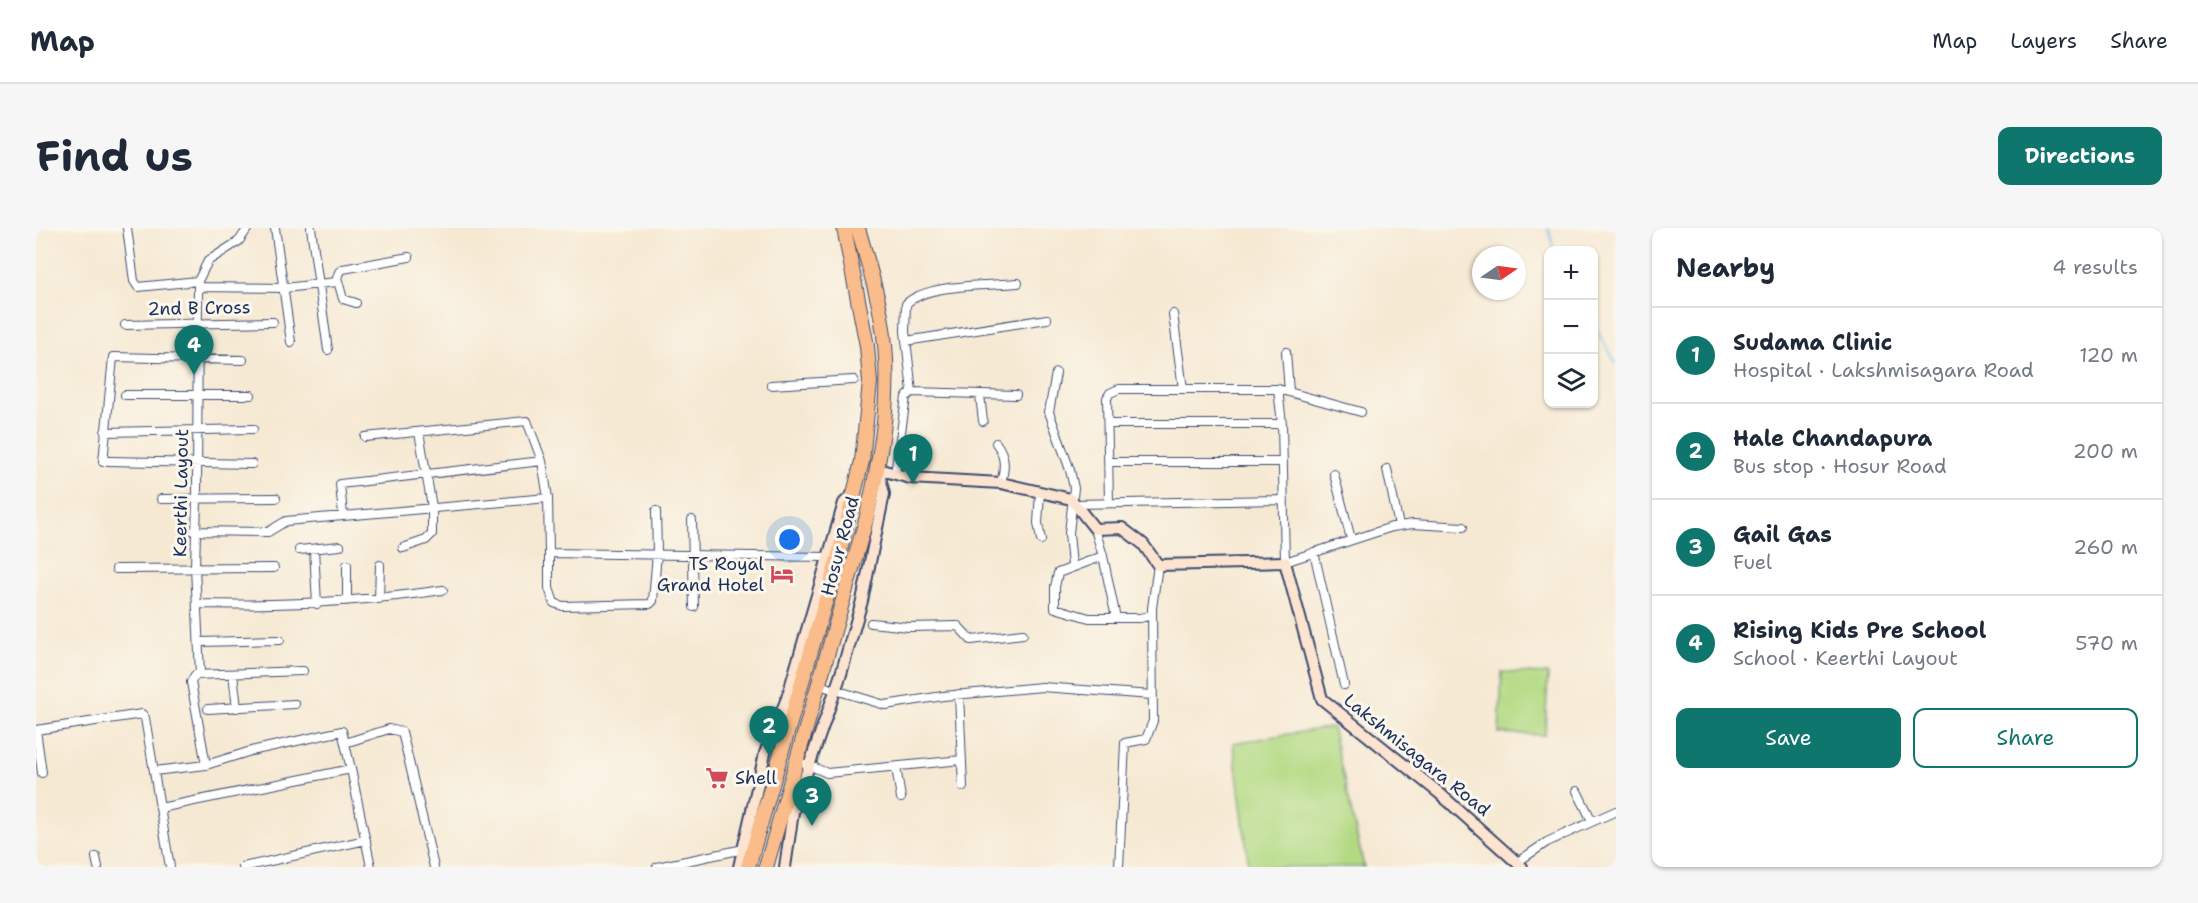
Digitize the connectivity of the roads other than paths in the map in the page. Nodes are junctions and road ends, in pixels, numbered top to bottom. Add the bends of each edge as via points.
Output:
1 (127, 228) edge
2 (248, 228) edge
3 (275, 228) edge
4 (311, 228) edge
5 (844, 228) edge
6 (858, 228) edge
7 (409, 257) dead end
8 (338, 281) junction
9 (198, 284) junction
10 (1018, 284) dead end
11 (318, 285) junction
12 (285, 288) junction
13 (356, 303) dead end
14 (1173, 314) dead end
15 (1047, 319) dead end
16 (198, 322) junction
17 (273, 322) dead end
18 (125, 325) dead end
19 (906, 341) junction
20 (291, 342) dead end
21 (328, 350) dead end
22 (1286, 352) dead end
23 (197, 358) junction
24 (243, 360) dead end
25 (1056, 373) dead end
26 (854, 380) dead end
27 (771, 385) dead end
28 (1278, 388) junction
29 (1183, 389) junction
30 (912, 392) junction
31 (1289, 392) junction
32 (197, 394) junction
33 (125, 395) dead end
34 (251, 395) dead end
35 (980, 395) junction
36 (1016, 395) dead end
37 (1361, 412) dead end
38 (983, 421) dead end
39 (1110, 424) junction
40 (1282, 424) junction
41 (253, 429) dead end
42 (196, 430) junction
43 (105, 432) junction
44 (419, 432) junction
45 (365, 437) dead end
46 (996, 443) dead end
47 (542, 461) junction
48 (1109, 462) junction
49 (1283, 462) junction
50 (196, 464) junction
51 (252, 464) dead end
52 (878, 469) junction
53 (1387, 469) dead end
54 (895, 474) junction
55 (1334, 474) dead end
56 (425, 475) junction
57 (1001, 483) junction
58 (855, 492) junction
59 (1040, 492) junction
60 (276, 498) dead end
61 (548, 498) junction
62 (161, 499) dead end
63 (197, 500) junction
64 (1284, 500) junction
65 (1073, 501) junction
66 (1109, 503) junction
67 (432, 507) junction
68 (656, 511) dead end
69 (343, 515) junction
70 (692, 520) dead end
71 (1399, 526) junction
72 (1463, 526) dead end
73 (1095, 529) junction
74 (194, 531) junction
75 (1351, 539) junction
76 (1041, 540) dead end
77 (339, 546) dead end
78 (403, 548) dead end
79 (314, 549) junction
80 (299, 550) dead end
81 (1314, 552) junction
82 (549, 553) junction
83 (657, 553) junction
84 (692, 553) junction
85 (1103, 556) junction
86 (829, 557) junction
87 (1285, 562) junction
88 (347, 565) dead end
89 (380, 565) dead end
90 (1158, 565) junction
91 (1072, 566) junction
92 (195, 567) junction
93 (274, 568) dead end
94 (116, 569) dead end
95 (443, 590) dead end
96 (379, 599) junction
97 (347, 601) junction
98 (197, 604) junction
99 (317, 604) junction
100 (694, 607) dead end
101 (1152, 615) junction
102 (1116, 618) junction
103 (871, 623) dead end
104 (1023, 633) dead end
105 (280, 640) dead end
106 (199, 642) junction
107 (303, 671) dead end
108 (200, 674) junction
109 (233, 674) junction
110 (819, 685) junction
111 (1344, 685) dead end
112 (835, 691) junction
113 (959, 694) junction
114 (1152, 695) junction
115 (295, 704) dead end
116 (237, 708) junction
117 (208, 710) dead end
118 (36, 730) edge
119 (345, 743) junction
120 (962, 760) junction
121 (803, 763) junction
122 (206, 765) junction
123 (896, 767) junction
124 (351, 769) junction
125 (154, 771) junction
126 (42, 772) dead end
127 (963, 787) dead end
128 (1577, 791) dead end
129 (901, 798) dead end
130 (160, 808) junction
131 (1616, 811) edge
132 (1592, 821) junction
133 (366, 840) junction
134 (744, 849) junction
135 (96, 857) dead end
136 (1520, 864) edge
137 (98, 867) edge
138 (170, 867) edge
139 (243, 867) edge
140 (371, 867) edge
141 (434, 867) edge
142 (657, 867) edge
143 (739, 867) edge
144 (748, 867) edge
145 (766, 867) edge
146 (785, 867) edge
147 (1119, 867) edge

1 - 9 street via 138,287
2 - 9 street via 239,240 208,261
3 - 12 street
4 - 11 street
5 - 58 highway, Hosur Road via 865,328 870,382
6 - 52 highway, Hosur Road via 881,316 885,350 886,394
7 - 8 street via 340,270
8 - 11 street
8 - 13 street via 343,299
9 - 12 street
9 - 16 street, Keerthi Layout
10 - 19 street via 933,290 912,298 906,304
11 - 12 street
11 - 21 street
12 - 20 street
14 - 29 street
15 - 19 street
16 - 17 street, 2nd B Cross
16 - 18 street, 2nd B Cross
16 - 23 street, Keerthi Layout
19 - 30 street
22 - 31 street
23 - 24 street
23 - 32 street, Keerthi Layout
23 - 43 street via 113,357
25 - 65 street via 1049,412 1070,470
26 - 27 street
28 - 29 street
28 - 31 street
28 - 40 street
29 - 39 street via 1119,389 1110,393
30 - 35 street
30 - 54 street via 906,397
31 - 37 street
32 - 33 street
32 - 34 street
32 - 42 street, Keerthi Layout
35 - 36 street
35 - 38 street
39 - 40 street
39 - 48 street
40 - 49 street
41 - 42 street
42 - 43 street
42 - 50 street, Keerthi Layout
43 - 50 street via 106,462
44 - 45 street
44 - 47 street via 527,421
44 - 56 street
46 - 57 street via 1004,462
47 - 56 street
47 - 61 street
48 - 49 street
48 - 66 street
49 - 64 street
50 - 51 street
50 - 63 street, Keerthi Layout
52 - 54 street
52 - 110 highway, Hosur Road
52 - 112 street via 884,494 873,556
53 - 71 street
54 - 57 street
55 - 75 street
56 - 67 street
56 - 69 street via 340,483
57 - 59 street
58 - 86 street via 844,503
58 - 144 highway, Hosur Road
59 - 65 street
59 - 76 street
60 - 63 street
61 - 67 street
61 - 82 street
62 - 63 street
63 - 74 street, Keerthi Layout
64 - 66 street
64 - 87 street
65 - 66 street
65 - 73 street
65 - 91 street via 1069,533
67 - 69 street
67 - 78 street via 432,534
68 - 83 street
69 - 74 street via 286,521 268,532
70 - 84 street
71 - 72 street
71 - 75 street
73 - 85 street
73 - 90 street via 1122,528 1143,544
74 - 92 street, Keerthi Layout
75 - 81 street
77 - 79 street
79 - 80 street
79 - 99 street
81 - 87 street
81 - 111 street
82 - 83 street
82 - 83 street via 551,598 563,606 650,604
83 - 84 street
84 - 86 street
84 - 100 street
85 - 91 street
85 - 102 street
86 - 134 street via 787,698 765,753
87 - 90 street
87 - 136 street, Lakshmisagara Road via 1322,699
88 - 97 street
89 - 96 street
90 - 101 street
91 - 102 street via 1058,573 1055,608 1085,618
92 - 93 street
92 - 94 street
92 - 98 street, Keerthi Layout
95 - 96 street
96 - 97 street
97 - 99 street
98 - 99 street
98 - 106 street, Keerthi Layout
101 - 102 street
101 - 114 street
103 - 104 street via 958,626 966,637 979,641
105 - 106 street
106 - 108 street, Keerthi Layout
107 - 109 street
108 - 109 street
108 - 122 street, Keerthi Layout via 191,682
109 - 116 street
110 - 112 street
110 - 121 highway, Hosur Road
112 - 113 street via 885,705
112 - 121 street
113 - 114 street via 1042,687
113 - 120 street
114 - 147 street via 1153,720 1146,739 1125,742
115 - 116 street
116 - 117 street
118 - 125 street via 142,714 146,718
118 - 126 street
119 - 122 street via 342,731
119 - 124 street
119 - 141 street via 389,729 402,732
120 - 123 street
120 - 127 street
121 - 123 street via 827,773
121 - 145 highway, Hosur Road
121 - 146 street via 789,826
122 - 125 street
123 - 129 street
124 - 130 street
124 - 133 street
125 - 130 street
128 - 132 street
130 - 138 street
131 - 132 street
132 - 136 street via 1546,842
133 - 139 street
133 - 140 street
134 - 142 street
134 - 143 street
135 - 137 street

